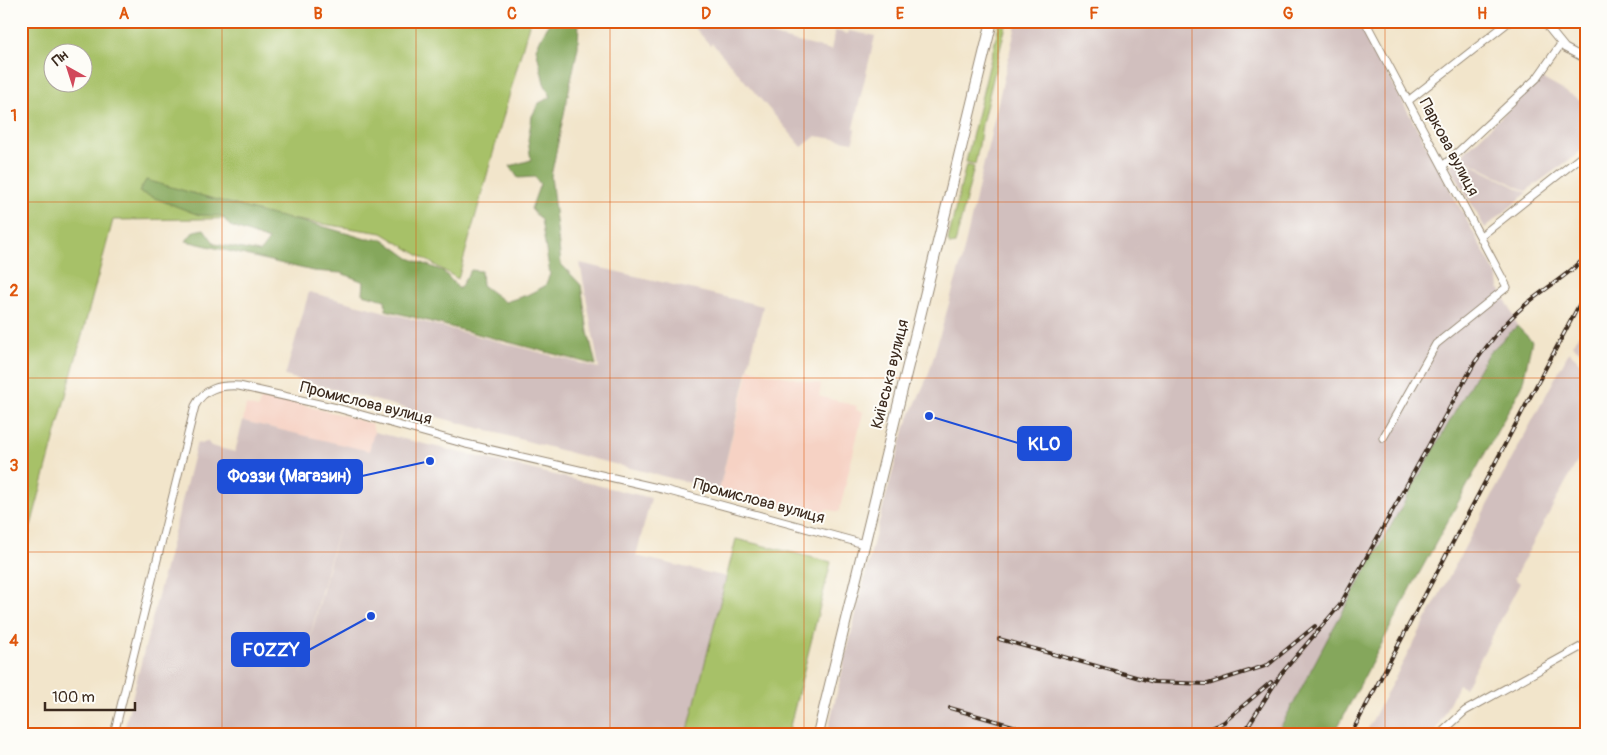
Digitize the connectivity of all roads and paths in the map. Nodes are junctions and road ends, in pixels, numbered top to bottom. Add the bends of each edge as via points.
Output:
1 (992, 21) edge
2 (1510, 21) edge
3 (1543, 21) edge
4 (1368, 22) edge
5 (1561, 44) junction
6 (1586, 59) edge
7 (1408, 101) junction
8 (1586, 154) edge
9 (1443, 166) junction
10 (1481, 236) junction
11 (1383, 438) dead end
12 (864, 544) junction
13 (1586, 644) edge
14 (114, 734) edge
15 (818, 734) edge
16 (1440, 734) edge

1 - 12 main road, Київська вулиця
2 - 7 street
3 - 5 street
4 - 7 street, Паркова вулиця
5 - 6 street
5 - 9 street via 1537,78
7 - 9 street, Паркова вулиця
8 - 10 street
9 - 10 street, Паркова вулиця
10 - 11 street, Паркова вулиця via 1507,287 1436,344
12 - 14 street, Промислова вулиця via 662,489 466,444 337,408 239,386 210,389 195,406
12 - 15 main road, Київська вулиця
13 - 16 street via 1465,711

